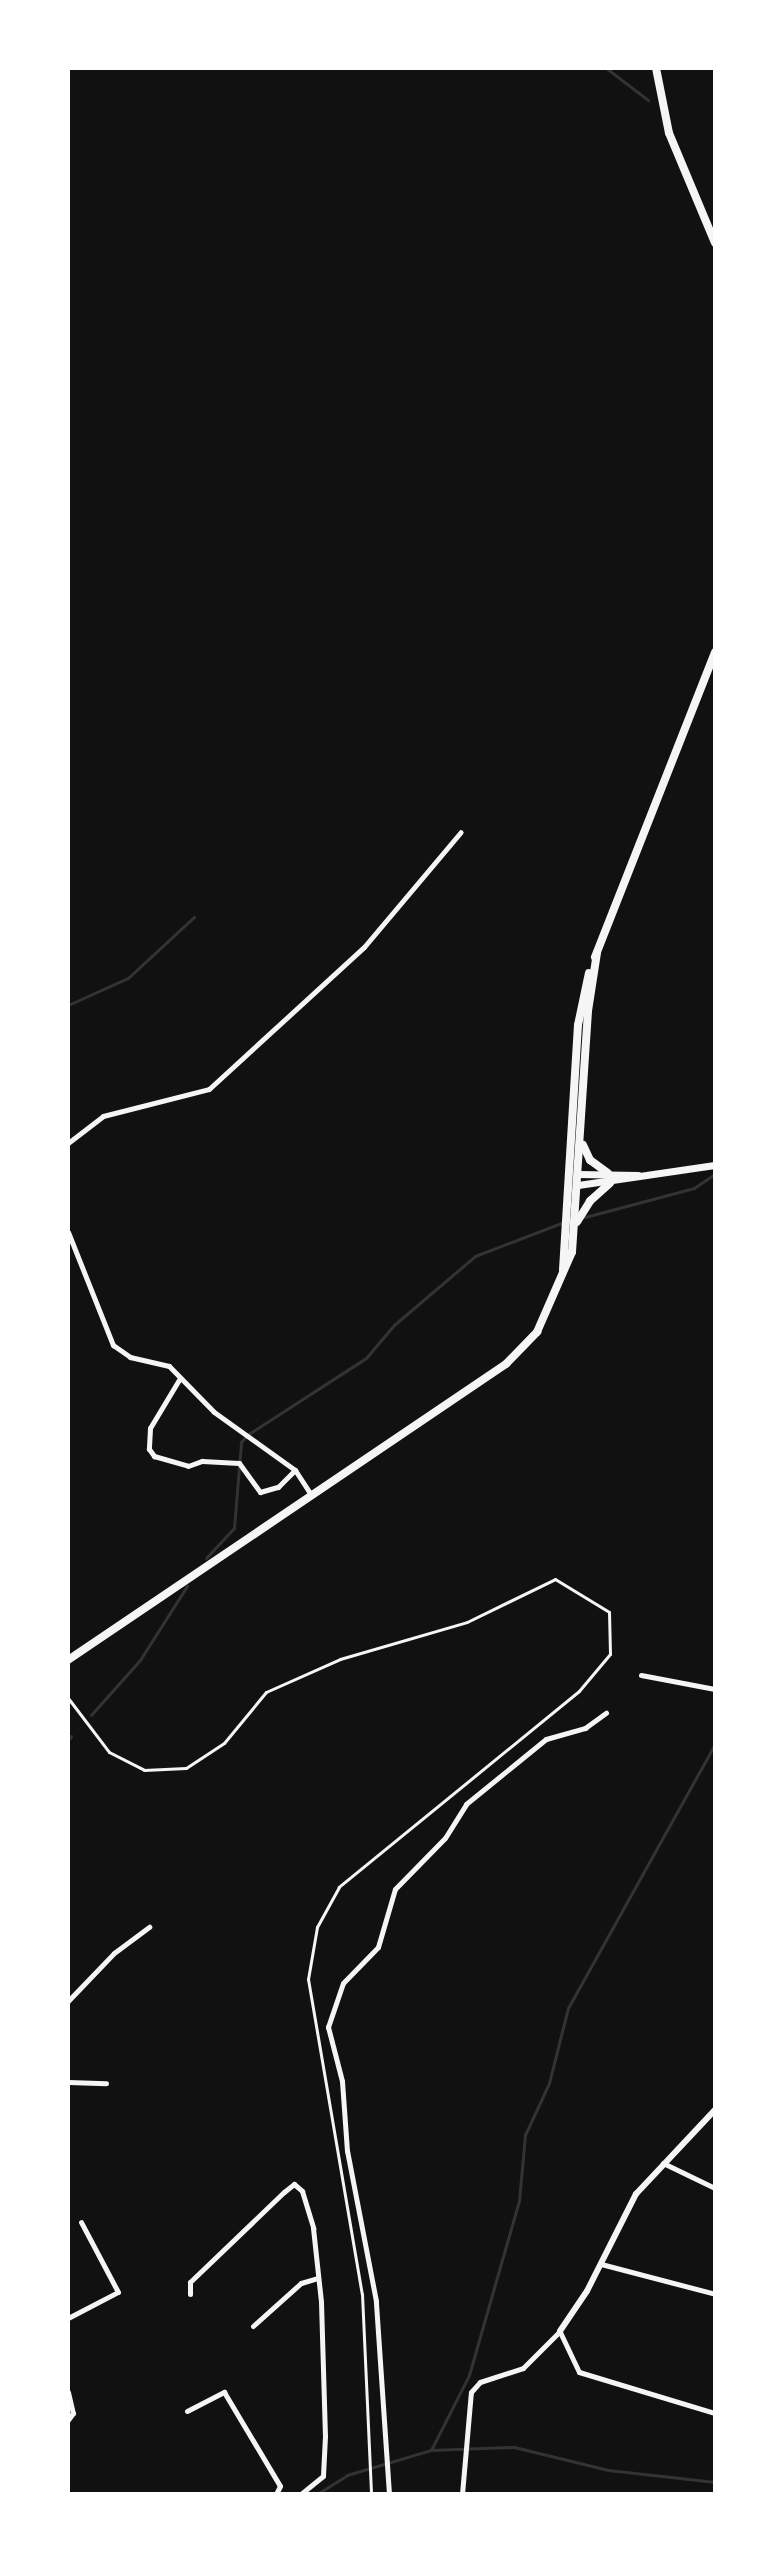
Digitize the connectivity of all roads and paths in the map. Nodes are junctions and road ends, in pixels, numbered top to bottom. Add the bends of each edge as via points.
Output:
1 (656, 68) edge
2 (715, 243) edge
3 (715, 652) edge
4 (461, 832) dead end
5 (597, 953) junction
6 (581, 1140) junction
7 (68, 1143) edge
8 (715, 1165) edge
9 (608, 1173) junction
10 (578, 1174) junction
11 (644, 1175) junction
12 (569, 1180) junction
13 (610, 1183) junction
14 (578, 1185) junction
15 (574, 1231) junction
16 (68, 1232) edge
17 (560, 1286) junction
18 (181, 1377) junction
19 (295, 1470) junction
20 (311, 1495) junction
21 (68, 1660) edge
22 (641, 1675) dead end
23 (715, 1689) edge
24 (68, 1698) edge
25 (606, 1713) dead end
26 (149, 1927) dead end
27 (68, 2001) edge
28 (68, 2082) edge
29 (106, 2083) dead end
30 (715, 2110) edge
31 (662, 2162) junction
32 (715, 2188) edge
33 (81, 2222) dead end
34 (601, 2264) junction
35 (317, 2278) junction
36 (190, 2294) dead end
37 (715, 2294) edge
38 (68, 2318) edge
39 (253, 2326) dead end
40 (560, 2331) junction
41 (68, 2392) edge
42 (187, 2411) dead end
43 (715, 2413) edge
44 (68, 2420) edge
45 (276, 2494) edge
46 (301, 2494) edge
47 (371, 2494) edge
48 (389, 2494) edge
49 (462, 2494) edge

1 - 2 main road via 669,133
3 - 5 main road
4 - 7 street via 364,947 209,1089 103,1116
5 - 6 main road via 588,1011
5 - 12 main road via 579,1013
6 - 9 main road via 590,1160
6 - 10 main road
8 - 11 main road
9 - 10 main road
9 - 11 main road
10 - 12 main road
10 - 14 main road
11 - 13 main road
12 - 14 main road
12 - 17 main road
13 - 14 main road
13 - 15 main road via 585,1208
14 - 15 main road
15 - 17 main road
16 - 18 street via 113,1345 130,1357 169,1366
17 - 20 main road via 522,1350
18 - 19 street via 214,1412
18 - 19 street via 150,1428 154,1456 188,1466 202,1461 239,1463 260,1492 278,1487
19 - 20 street
20 - 21 main road
22 - 23 street
24 - 47 lane via 109,1752 144,1770 186,1768 224,1743 266,1692 340,1659 467,1622 555,1579 609,1612 610,1654 579,1691 339,1887 317,1927 308,1979 362,2294
25 - 48 street via 585,1728 546,1739 466,1804 445,1838 395,1889 378,1947 343,1983 328,2027 342,2081 347,2151 376,2301
26 - 27 street via 114,1953
28 - 29 street
30 - 31 street
31 - 32 street
31 - 34 street via 636,2194
33 - 38 street via 118,2292
34 - 37 street
34 - 40 street
35 - 36 street via 308,2204 294,2184 190,2282
35 - 39 street via 301,2283
35 - 46 street via 323,2476
40 - 43 street via 579,2372
40 - 49 street via 523,2368 480,2382 471,2392
41 - 44 street via 73,2413
42 - 45 street via 224,2392 280,2486

